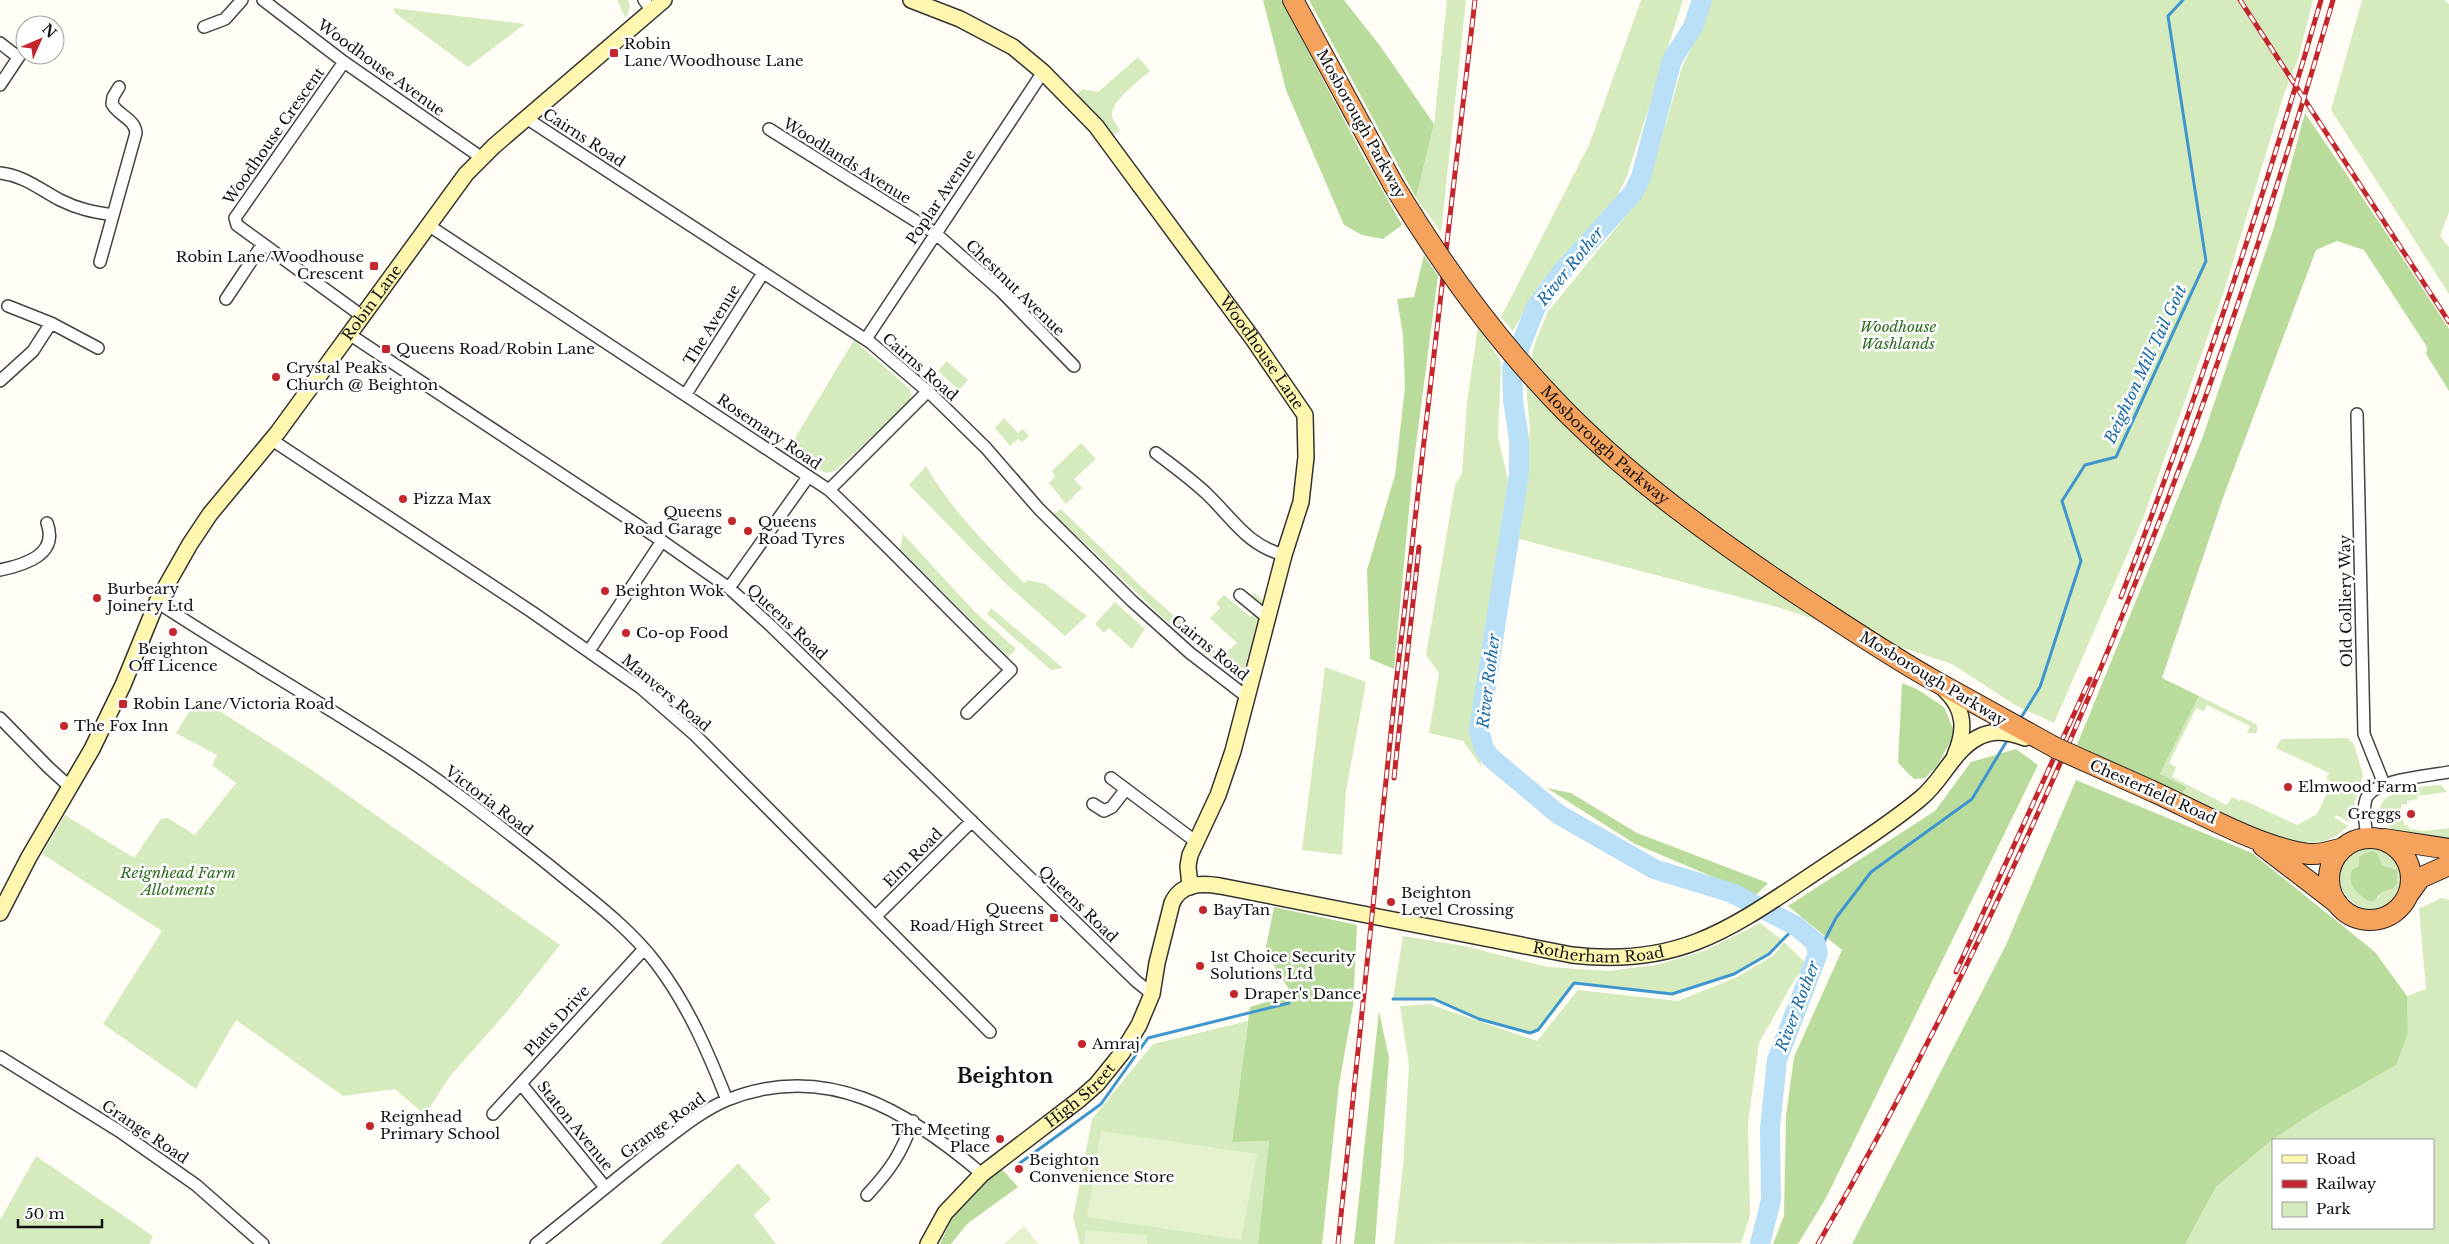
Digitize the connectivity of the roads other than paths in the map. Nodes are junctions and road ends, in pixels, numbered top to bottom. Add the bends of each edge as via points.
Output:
1 (242, 0) edge
2 (263, 0) edge
3 (664, 0) edge
4 (912, 0) edge
5 (1293, 0) edge
6 (648, 6) edge
7 (204, 27) dead end
8 (0, 43) edge
9 (15, 50) edge
10 (15, 62) edge
11 (344, 62) junction
12 (1043, 72) junction
13 (0, 85) edge
14 (120, 87) dead end
15 (526, 118) junction
16 (769, 129) dead end
17 (482, 158) junction
18 (0, 173) edge
19 (113, 215) junction
20 (428, 225) junction
21 (935, 233) junction
22 (262, 245) junction
23 (100, 262) dead end
24 (763, 273) junction
25 (226, 300) dead end
26 (8, 306) dead end
27 (362, 316) junction
28 (50, 322) junction
29 (349, 334) junction
30 (866, 339) junction
31 (98, 348) dead end
32 (1074, 366) dead end
33 (0, 381) edge
34 (928, 391) junction
35 (686, 394) junction
36 (2357, 414) dead end
37 (272, 440) junction
38 (1156, 453) dead end
39 (808, 477) junction
40 (829, 490) junction
41 (47, 523) dead end
42 (662, 541) junction
43 (1284, 555) junction
44 (0, 570) edge
45 (729, 588) junction
46 (1240, 595) dead end
47 (157, 602) junction
48 (1268, 618) junction
49 (589, 651) junction
50 (1935, 681) junction
51 (1247, 697) junction
52 (967, 713) dead end
53 (0, 718) edge
54 (2012, 730) junction
55 (2056, 748) joint
56 (1951, 763) junction
57 (2449, 772) edge
58 (1111, 778) dead end
59 (2384, 784) junction
60 (70, 787) junction
61 (1126, 789) junction
62 (1093, 804) dead end
63 (972, 821) junction
64 (2249, 836) junction
65 (2372, 838) junction
66 (1195, 841) junction
67 (2344, 848) junction
68 (2449, 849) edge
69 (2449, 865) edge
70 (1190, 886) junction
71 (2410, 892) junction
72 (2338, 904) junction
73 (0, 913) edge
74 (876, 916) junction
75 (644, 949) junction
76 (1152, 994) junction
77 (990, 1032) dead end
78 (0, 1057) edge
79 (522, 1084) junction
80 (727, 1100) junction
81 (493, 1114) dead end
82 (913, 1121) junction
83 (982, 1174) junction
84 (605, 1187) junction
85 (867, 1195) dead end
86 (258, 1242) edge
87 (536, 1244) edge
88 (928, 1244) edge

1 - 7 street via 225,19
2 - 11 street, Woodhouse Avenue
3 - 6 street, Robin Lane
4 - 12 street, Woodhouse Lane via 960,19 1013,47
5 - 50 highway, Mosborough Parkway, bridge via 1393,184 1442,261 1501,339 1569,415 1617,460 1716,540 1897,660
6 - 15 street, Robin Lane
8 - 9 street
10 - 13 street
11 - 17 street, Woodhouse Avenue
11 - 22 street, Woodhouse Crescent via 235,218 237,225
12 - 21 street, Poplar Avenue
12 - 43 street, Woodhouse Lane via 1096,126 1305,415 1302,502
14 - 19 street via 112,104 136,126 136,133
15 - 17 street, Robin Lane
15 - 24 street, Cairns Road
16 - 21 street, Woodlands Avenue
17 - 20 street, Robin Lane
18 - 19 street via 24,178 77,208
19 - 23 street
20 - 27 street, Robin Lane
20 - 35 street, Rosemary Road
21 - 30 street, Poplar Avenue
21 - 32 street, Chestnut Avenue via 1001,291
22 - 25 street
22 - 27 street, Woodhouse Crescent
24 - 30 street, Cairns Road
24 - 35 street, The Avenue
26 - 28 street
27 - 29 street, Robin Lane
28 - 31 street
28 - 33 street via 33,351
29 - 37 street, Robin Lane
29 - 42 street, Queens Road
30 - 34 street, Cairns Road
34 - 40 street
34 - 51 street, Cairns Road via 986,448 1039,509 1132,601
35 - 39 street, Rosemary Road
36 - 59 street, Old Colliery Way via 2364,734
37 - 47 street, Robin Lane via 210,514
37 - 49 street, Manvers Road
38 - 43 street via 1204,492 1253,542
39 - 40 street, Rosemary Road
39 - 45 street
40 - 52 street, Rosemary Road via 1010,670
41 - 44 street via 49,542 42,553 32,561
42 - 45 street, Queens Road
42 - 49 street
43 - 48 street, Woodhouse Lane
45 - 63 street, Queens Road
46 - 48 street
47 - 60 street, Robin Lane via 107,721
47 - 75 street, Victoria Road via 398,754 513,837 618,923
48 - 51 street, Woodhouse Lane
49 - 74 street, Manvers Road via 642,688 695,735
50 - 54 highway, Mosborough Parkway
50 - 56 street via 1953,699 1962,721 1962,735
51 - 66 street, Woodhouse Lane via 1218,795
53 - 60 street
54 - 55 highway, Mosborough Parkway
54 - 56 street via 1977,738 1964,747
55 - 64 highway, Chesterfield Road, bridge
56 - 70 street, Rotherham Road via 1930,790 1902,814 1770,903 1717,935 1670,950 1626,957 1572,955 1220,886
57 - 59 street
58 - 61 street
59 - 65 street via 2367,798 2364,810
60 - 73 street, Robin Lane
61 - 62 street via 1104,812
61 - 66 street
63 - 74 street, Elm Road
63 - 76 street, Queens Road
64 - 67 highway, Chesterfield Road via 2308,854
64 - 72 highway, Chesterfield Road
65 - 67 highway via 2356,841
65 - 68 highway
65 - 71 highway via 2396,847 2405,858 2412,879
66 - 70 street, Woodhouse Lane via 1188,862
67 - 72 highway via 2330,870 2330,885
69 - 71 highway via 2420,878
70 - 76 street, High Street via 1179,892 1172,904
71 - 72 highway via 2398,909 2383,918 2355,917
74 - 77 street, Manvers Road
75 - 79 street, Platts Drive
75 - 80 street, Victoria Road via 664,974 694,1023
76 - 83 street, High Street via 1122,1053 1097,1084
78 - 86 street, Grange Road via 119,1131 196,1185
79 - 81 street, Platts Drive
79 - 84 street, Staton Avenue
80 - 82 street, Grange Road via 765,1089 792,1086 833,1088 863,1097
80 - 84 street, Grange Road via 672,1135
82 - 83 street, Grange Road
82 - 85 street via 902,1151
83 - 88 street, High Street via 945,1213
84 - 87 street, Grange Road

